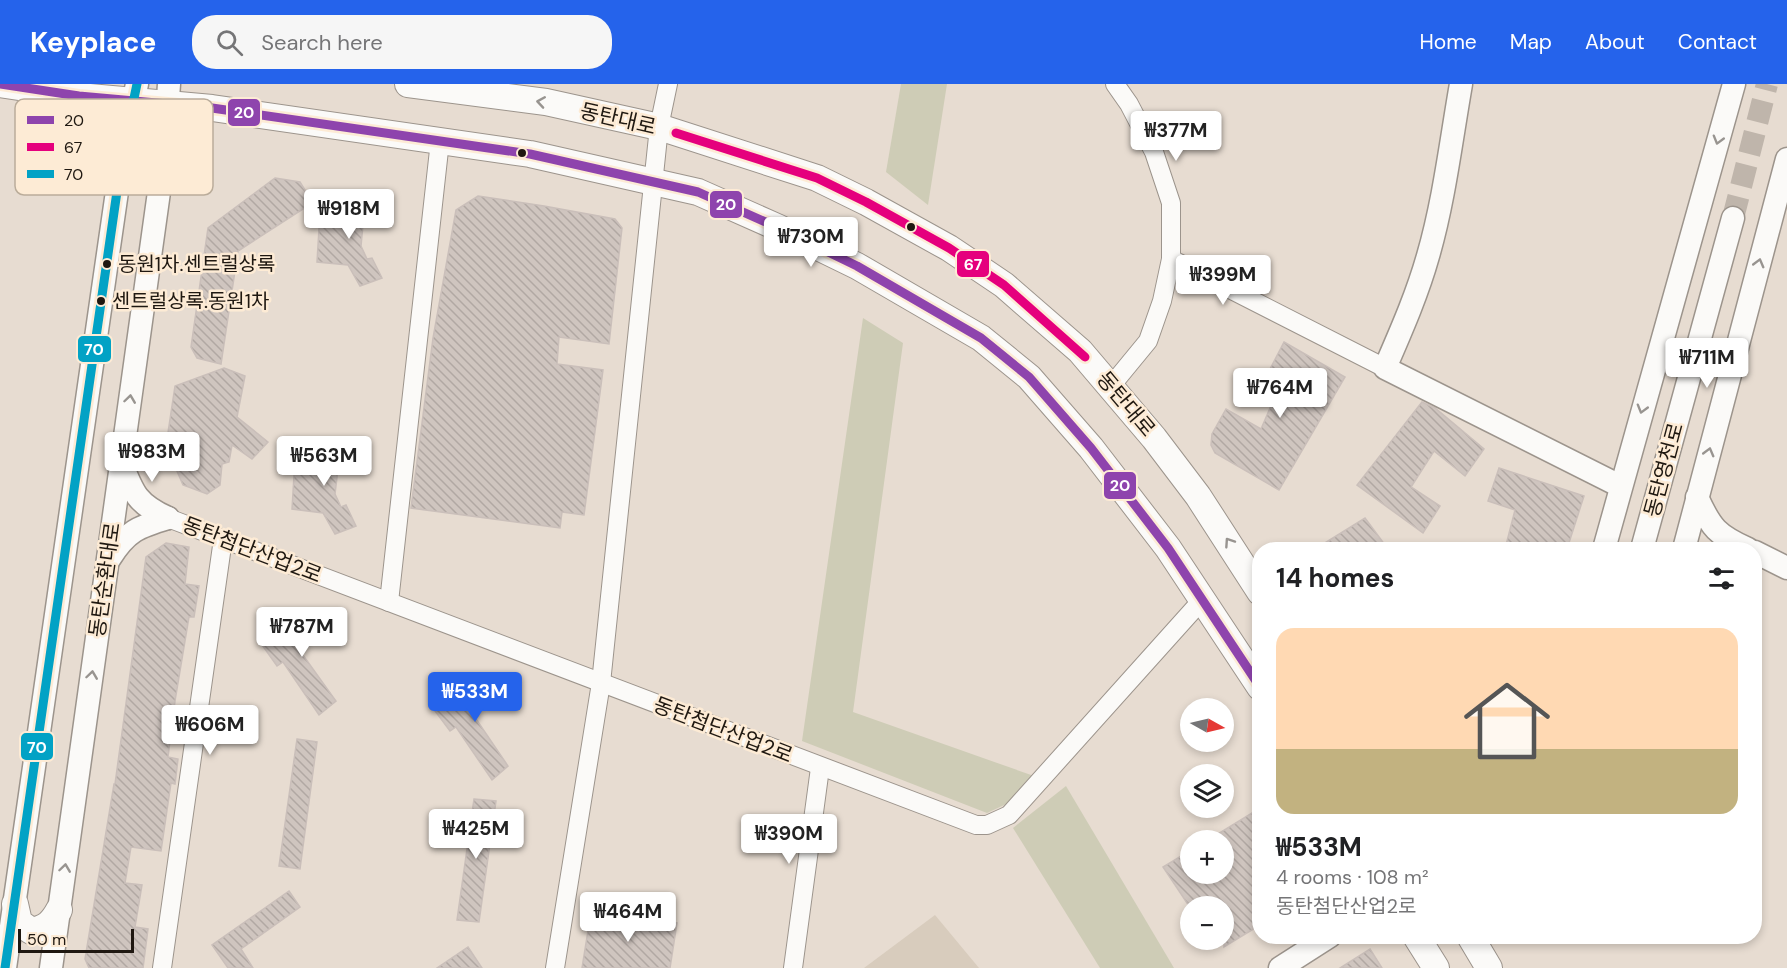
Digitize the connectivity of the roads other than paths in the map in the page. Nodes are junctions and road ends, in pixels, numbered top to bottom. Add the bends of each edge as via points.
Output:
1 (0, 84) edge
2 (408, 84) edge
3 (668, 84) edge
4 (1115, 84) edge
5 (1461, 84) edge
6 (1734, 84) edge
7 (448, 87) edge
8 (135, 93) edge
9 (168, 94) edge
10 (184, 99) edge
11 (213, 108) edge
12 (660, 127) junction
13 (440, 141) junction
14 (1787, 159) edge
15 (654, 182) junction
16 (117, 195) edge
17 (159, 195) edge
18 (1733, 218) tunnel mouth
19 (1171, 259) junction
20 (1385, 368) junction
21 (1111, 387) junction
22 (121, 462) junction
23 (1620, 486) junction
24 (1697, 497) junction
25 (168, 518) junction
26 (1725, 538) junction
27 (223, 539) junction
28 (1606, 542) edge
29 (1644, 542) edge
30 (1686, 542) edge
31 (1708, 542) edge
32 (1733, 542) edge
33 (1762, 556) edge
34 (108, 561) junction
35 (1787, 568) edge
36 (1252, 580) edge
37 (1202, 600) junction
38 (390, 602) junction
39 (1252, 675) edge
40 (601, 683) junction
41 (820, 768) junction
42 (15, 904) junction
43 (59, 910) junction
44 (1318, 944) edge
45 (1421, 944) edge
46 (1475, 944) edge
47 (5, 968) edge
48 (51, 968) edge
49 (162, 968) edge
50 (555, 968) edge
51 (793, 968) edge
52 (1280, 968) edge
53 (1436, 968) edge
54 (1489, 968) edge

1 - 8 main road via 79,96
2 - 7 main road, 동탄대로
3 - 12 street
4 - 19 street via 1154,152 1171,203
5 - 20 street via 1429,254 1411,309
6 -> 23 street
12 -> 7 main road, 동탄대로 via 546,102
8 - 9 main road
9 - 10 main road
11 - 13 main road
12 - 15 street
12 - 21 main road, 동탄대로 via 817,178 949,248 1004,285 1047,321
13 - 15 main road via 530,154
13 - 38 street
24 -> 14 street
15 - 37 main road via 698,192 779,228 857,266 981,338 1029,376 1091,448 1168,548
15 - 40 street
16 - 42 street, 동탄순환대로
22 -> 17 street, 동탄순환대로
18 - 29 street, 동탄영천로
19 - 20 street
19 - 21 street via 1148,341
20 - 23 street
36 -> 21 main road, 동탄대로 via 1198,496
22 - 25 street via 138,498 148,509
22 - 34 street, 동탄순환대로
23 - 28 street
24 - 26 street via 1708,521
24 - 30 street
25 - 27 street, 동탄첨단산업2로
25 - 34 street via 128,534
26 - 31 street
26 - 32 street
27 - 38 street, 동탄첨단산업2로
27 - 49 street
33 - 35 street
43 -> 34 street, 동탄순환대로
37 - 39 main road
37 - 41 street, 동탄첨단산업2로 via 1009,815 998,821 976,825
38 - 40 street, 동탄첨단산업2로
40 - 41 street, 동탄첨단산업2로
40 - 50 street
41 - 51 street
42 - 43 main road via 19,922 31,931 43,929
42 - 47 street, 동탄순환대로
43 - 48 street, 동탄순환대로
44 - 52 street
45 - 53 main road
46 - 54 main road

